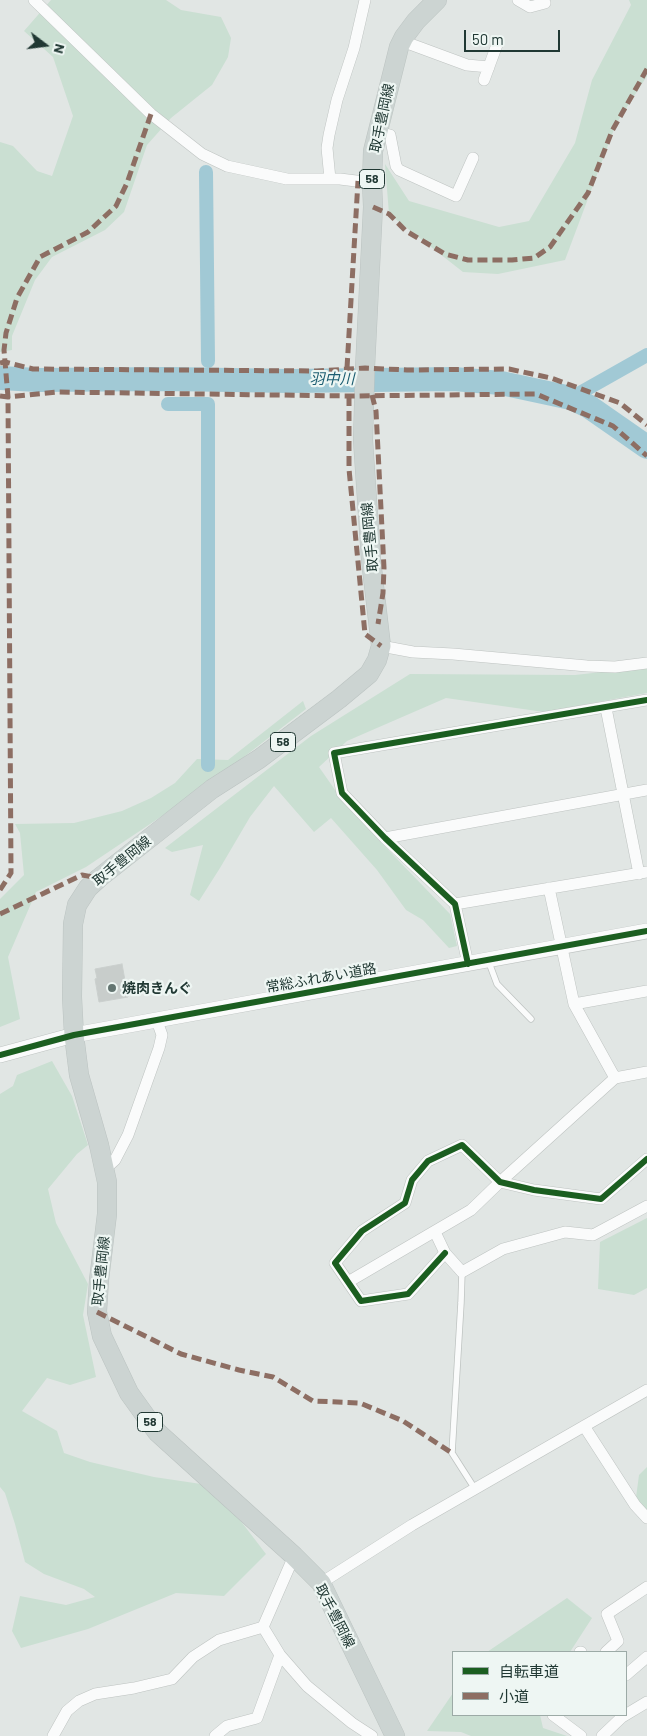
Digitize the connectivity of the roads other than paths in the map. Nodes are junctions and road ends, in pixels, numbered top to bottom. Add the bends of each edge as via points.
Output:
1 (365, 0) edge
2 (437, 0) edge
3 (518, 0) edge
4 (36, 1) edge
5 (545, 3) dead end
6 (402, 41) junction
7 (498, 42) dead end
8 (489, 67) junction
9 (484, 80) dead end
10 (378, 132) junction
11 (473, 158) dead end
12 (330, 179) junction
13 (372, 183) junction
14 (381, 646) junction
15 (647, 663) edge
16 (647, 700) edge
17 (606, 708) junction
18 (647, 790) edge
19 (623, 795) junction
20 (385, 838) junction
21 (643, 873) edge
22 (550, 888) junction
23 (455, 904) junction
24 (647, 932) edge
25 (561, 947) junction
26 (488, 960) junction
27 (468, 964) junction
28 (647, 991) edge
29 (574, 1004) junction
30 (531, 1019) dead end
31 (157, 1021) junction
32 (74, 1035) junction
33 (0, 1054) edge
34 (647, 1072) edge
35 (615, 1078) junction
36 (647, 1159) edge
37 (104, 1170) junction
38 (500, 1182) junction
39 (647, 1206) edge
40 (435, 1232) junction
41 (445, 1253) junction
42 (462, 1272) junction
43 (348, 1282) junction
44 (647, 1390) edge
45 (584, 1426) junction
46 (475, 1489) junction
47 (647, 1518) edge
48 (294, 1556) junction
49 (321, 1583) junction
50 (647, 1587) edge
51 (263, 1627) junction
52 (607, 1651) edge
53 (280, 1655) junction
54 (647, 1657) edge
55 (627, 1674) edge
56 (647, 1702) edge
57 (627, 1713) edge
58 (554, 1716) edge
59 (621, 1716) edge
60 (53, 1736) edge
61 (215, 1736) edge
62 (372, 1736) edge
63 (394, 1736) edge
64 (581, 1736) edge
65 (602, 1736) edge

1 - 12 street via 329,135
2 - 6 main road, 取手豊岡線 / 58
3 - 5 street via 530,6
4 - 12 street via 151,114 202,154 227,166 266,175 287,179
6 - 8 street via 467,65
6 - 10 main road, 取手豊岡線 / 58
7 - 8 street
8 - 9 street
10 - 11 street via 390,135 399,170 456,196
10 - 13 main road, 取手豊岡線 / 58
12 - 13 street
13 - 14 main road, 取手豊岡線 / 58 via 363,440
14 - 15 street via 413,652 587,666
14 - 32 main road, 取手豊岡線 / 58 via 368,674 340,700 212,789 88,888 77,905 73,924
16 - 17 street
17 - 19 street
17 - 20 street via 334,753 342,793
18 - 19 street
19 - 20 street
19 - 21 street
20 - 23 street
21 - 22 street
22 - 23 street
22 - 25 street
23 - 27 street
24 - 25 street, 常総ふれあい道路
25 - 26 street, 常総ふれあい道路
25 - 29 street
26 - 27 street, 常総ふれあい道路
26 - 30 lane via 498,984
27 - 31 street, 常総ふれあい道路
28 - 29 street
29 - 35 street
31 - 32 street, 常総ふれあい道路
31 - 37 street via 162,1035 159,1048 128,1135 115,1160
32 - 33 street, 常総ふれあい道路
32 - 37 main road, 取手豊岡線 / 58 via 79,1075
34 - 35 street
35 - 38 street
36 - 38 street via 601,1199
37 - 48 main road, 取手豊岡線 / 58 via 107,1214 97,1312 102,1336 128,1393 157,1432
38 - 40 street via 471,1210
38 - 43 street via 462,1145 428,1161 412,1180 405,1204 362,1231 335,1263
39 - 42 street via 593,1235 565,1232 503,1249
40 - 41 street
40 - 43 street
41 - 42 street
41 - 43 street via 408,1294 361,1301
42 - 46 lane via 452,1453
44 - 45 street
45 - 46 street
45 - 47 street via 635,1505
46 - 49 street
48 - 49 main road, 取手豊岡線 / 58
48 - 51 street
49 - 63 main road, 取手豊岡線 / 58
50 - 52 street via 607,1614 618,1641
51 - 53 street
51 - 60 street via 219,1640 193,1656 172,1678 95,1694 79,1701 67,1711
53 - 61 street via 257,1718 227,1726
53 - 62 street via 307,1686
54 - 55 street
56 - 57 street
58 - 64 street
59 - 65 street

